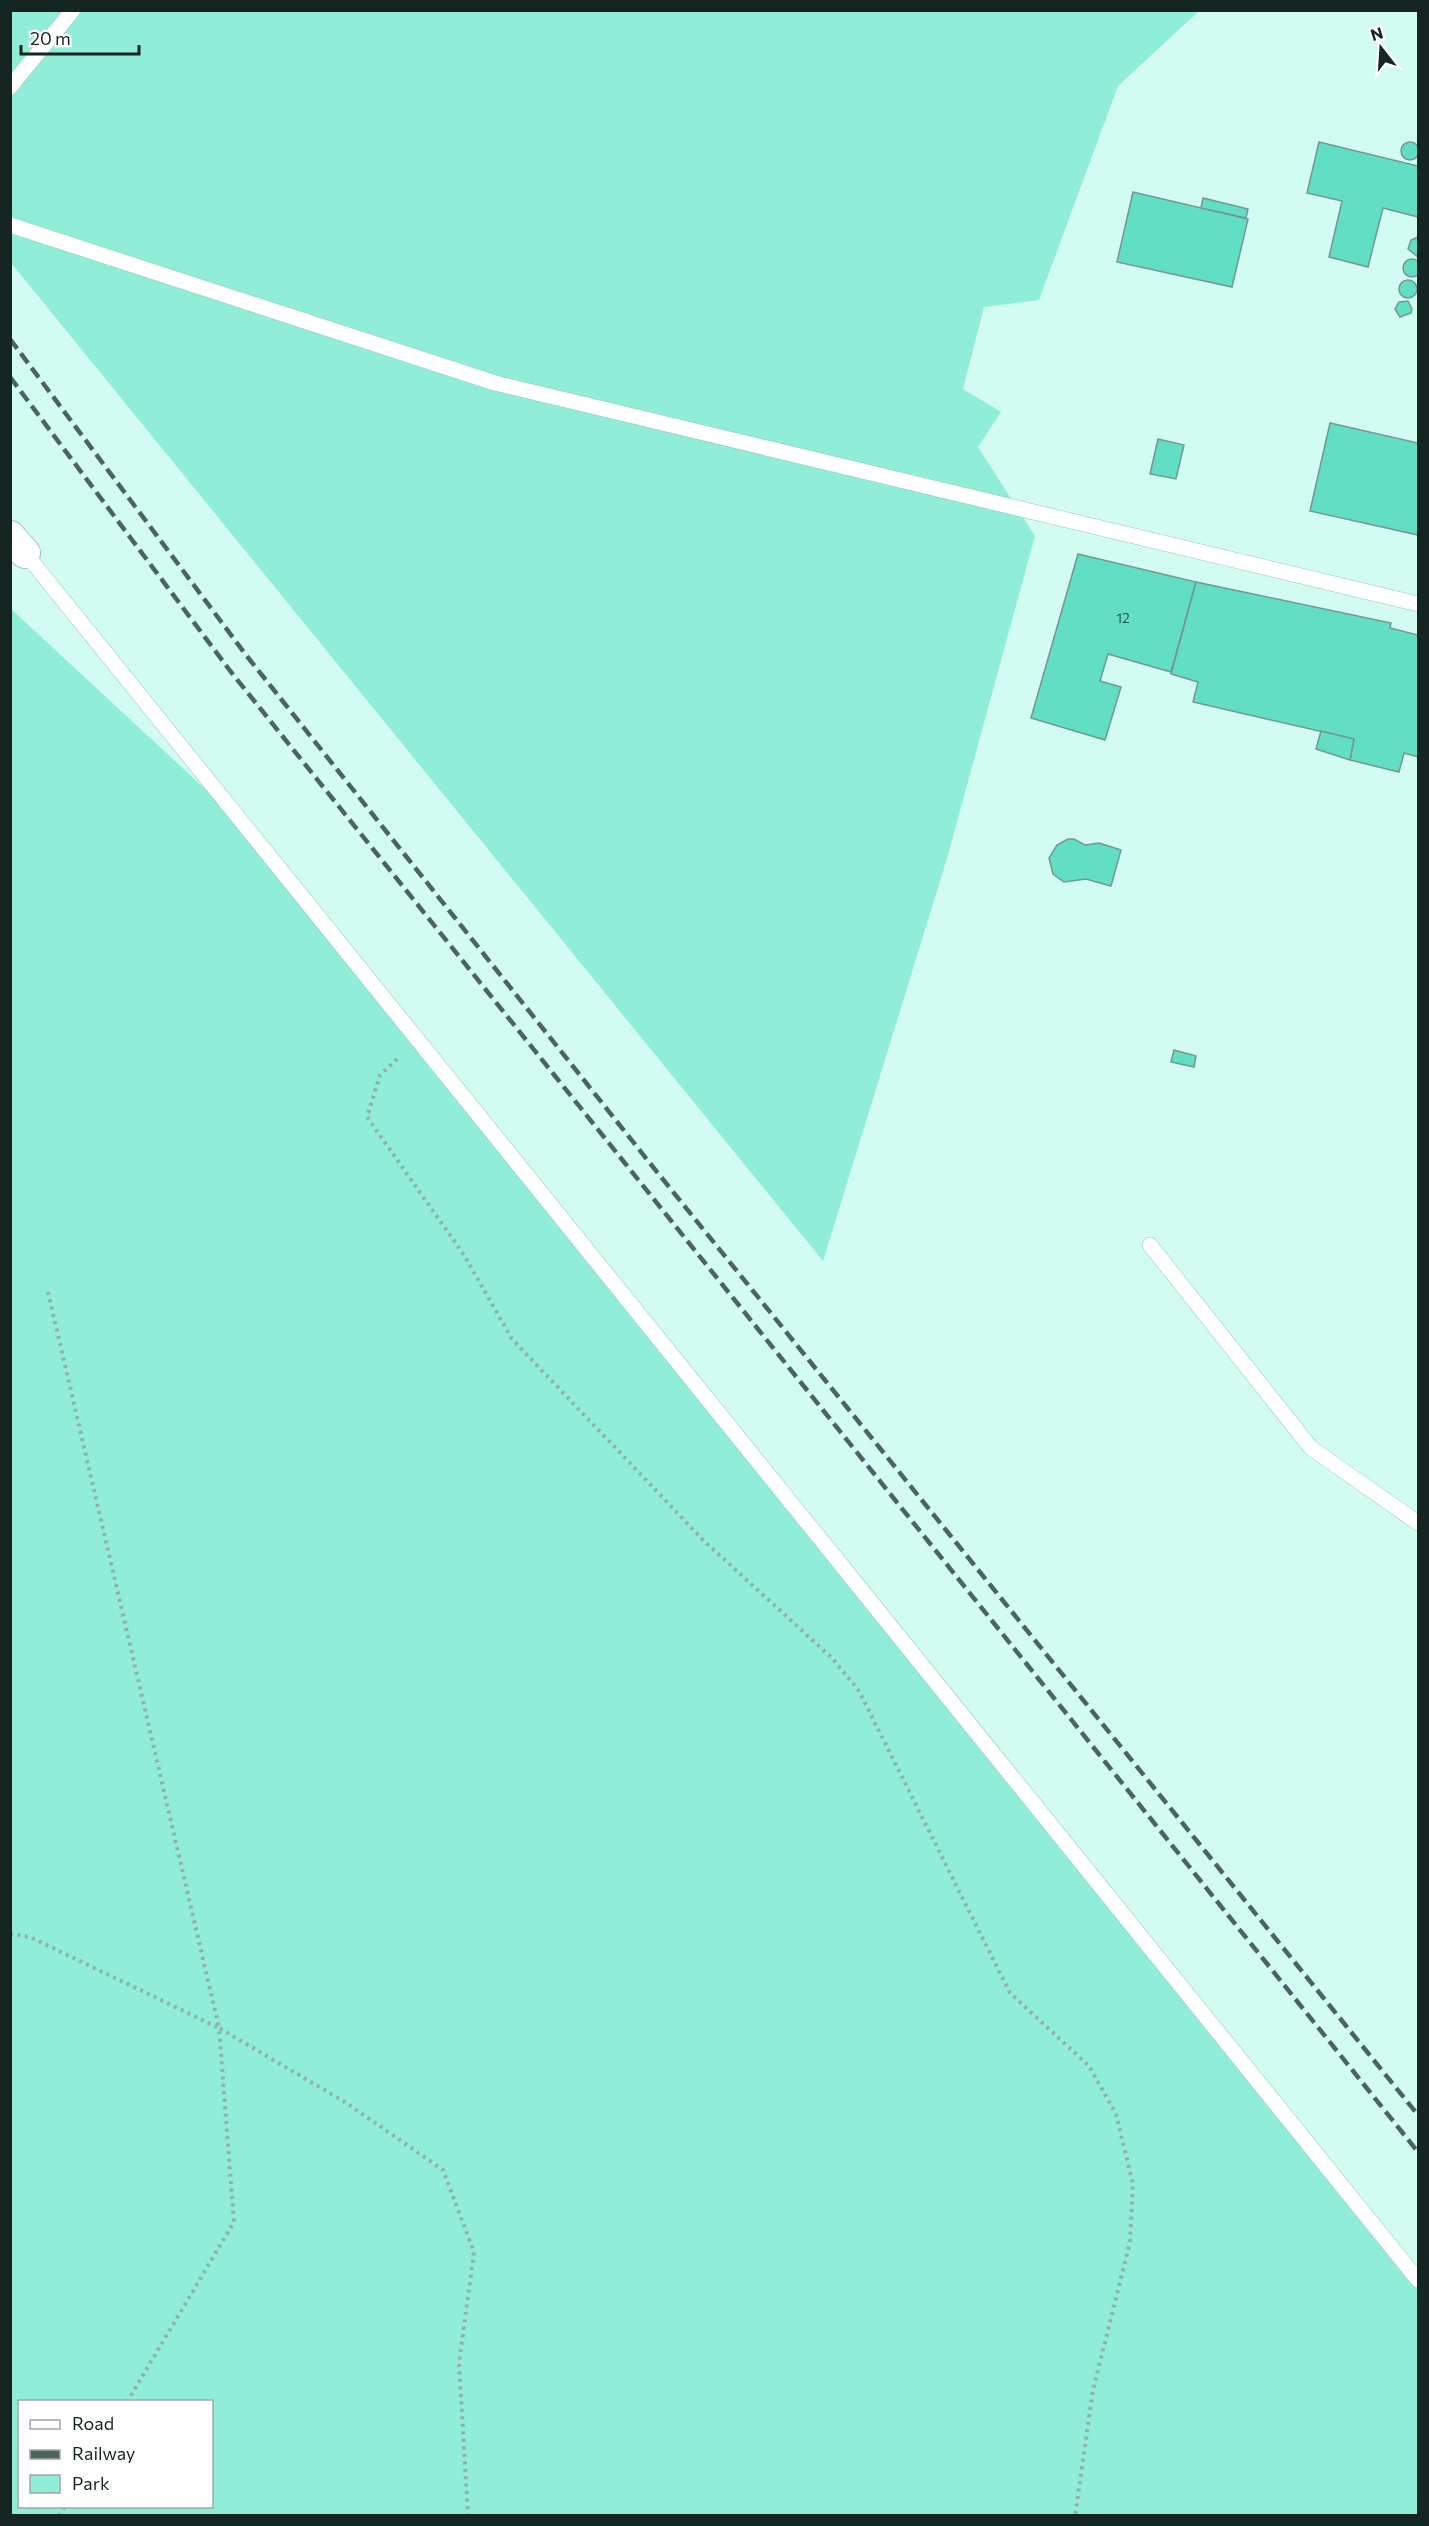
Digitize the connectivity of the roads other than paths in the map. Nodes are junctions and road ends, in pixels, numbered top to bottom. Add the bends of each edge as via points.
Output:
1 (73, 10) edge
2 (10, 87) edge
3 (10, 225) edge
4 (18, 545) edge
5 (1419, 604) edge
6 (1150, 1245) dead end
7 (1419, 1523) edge
8 (1419, 2280) edge

1 - 2 lane
3 - 5 lane via 495,383
4 - 8 lane
6 - 7 lane via 1311,1448

